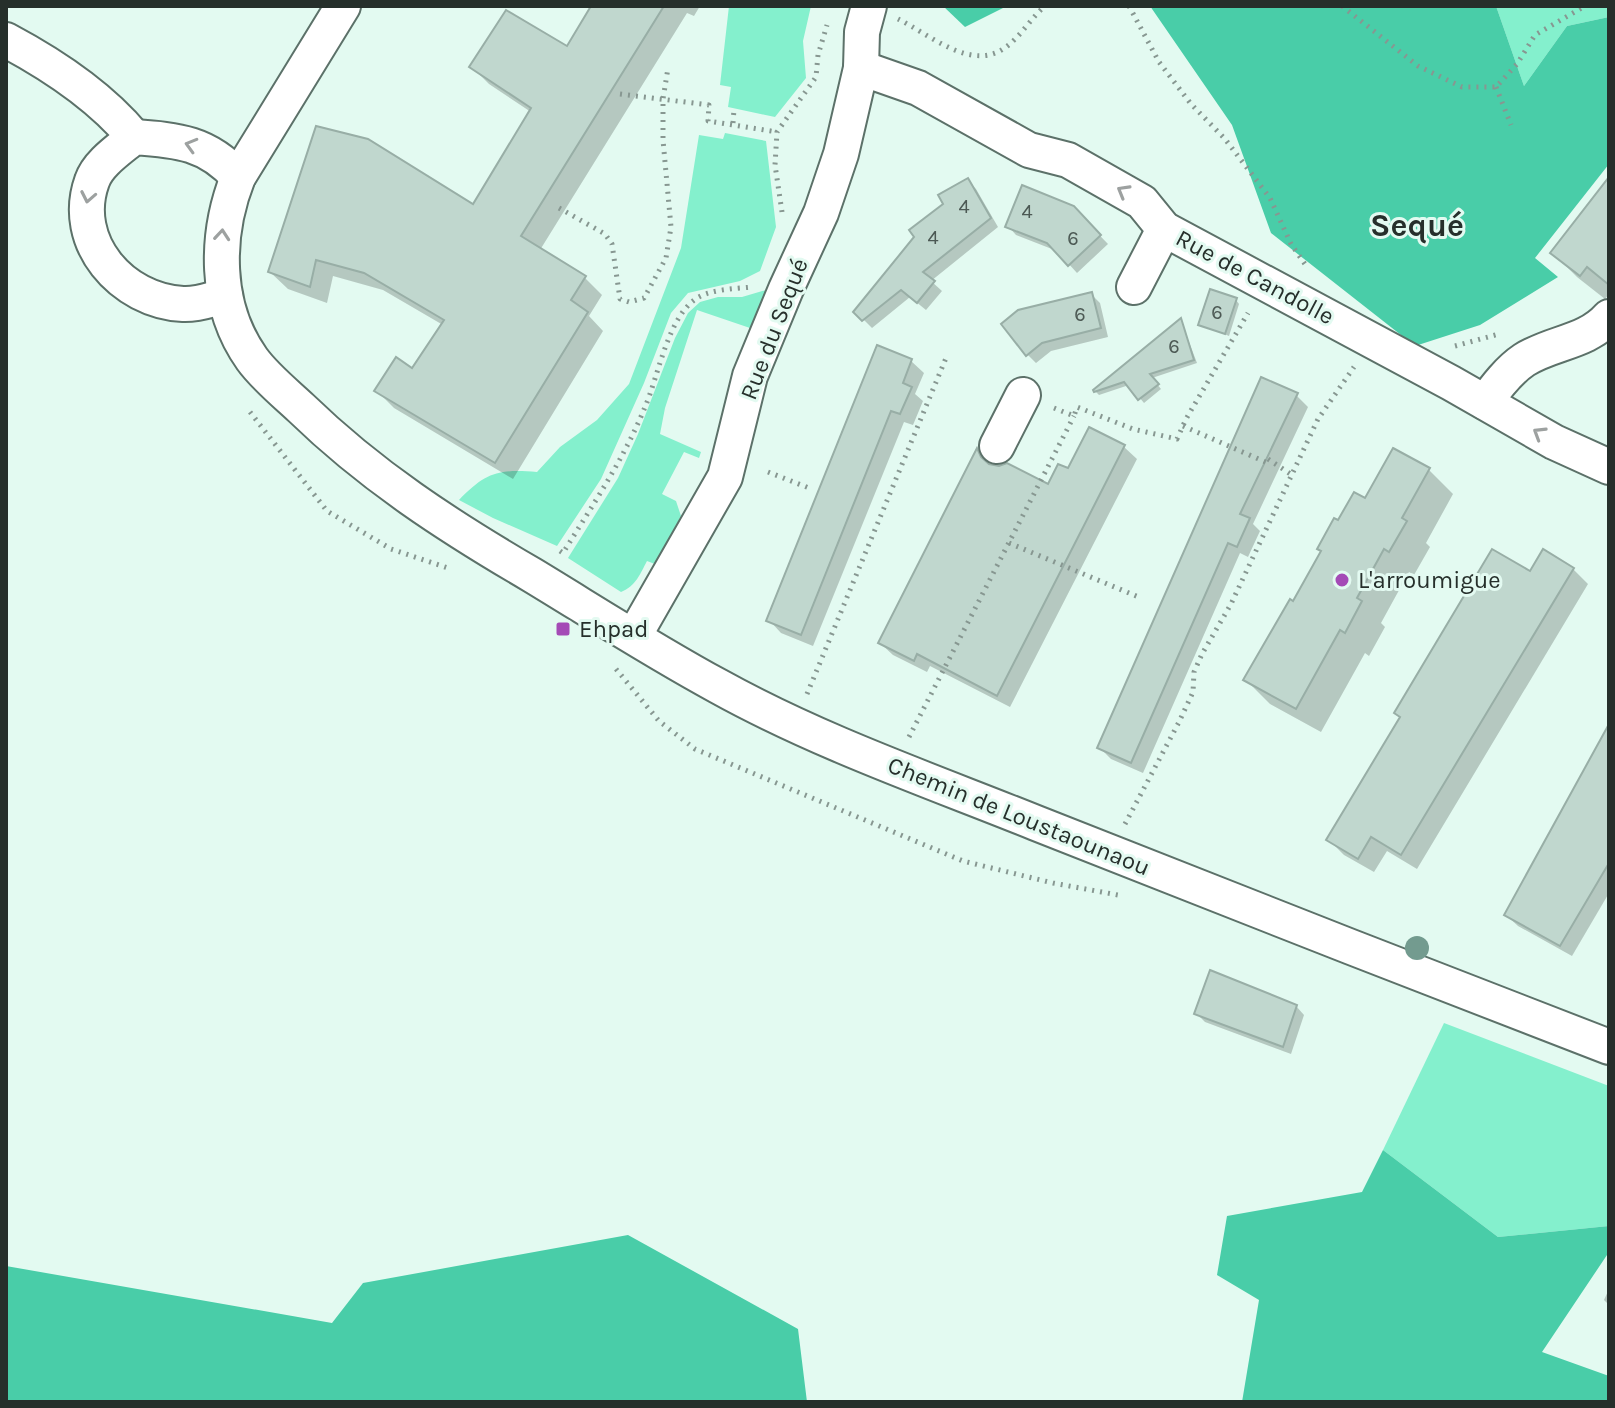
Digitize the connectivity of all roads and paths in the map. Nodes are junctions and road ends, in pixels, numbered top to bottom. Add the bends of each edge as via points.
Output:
1 (343, 6) edge
2 (1045, 6) edge
3 (1129, 6) edge
4 (1342, 6) edge
5 (1585, 6) edge
6 (868, 9) edge
7 (6, 40) edge
8 (668, 68) dead end
9 (861, 68) junction
10 (1496, 87) junction
11 (620, 94) dead end
12 (663, 99) junction
13 (734, 109) dead end
14 (733, 123) junction
15 (1511, 125) dead end
16 (777, 132) junction
17 (134, 137) junction
18 (238, 177) junction
19 (559, 208) dead end
20 (782, 226) dead end
21 (1164, 229) junction
22 (1291, 244) junction
23 (1308, 267) dead end
24 (1266, 284) junction
25 (757, 286) dead end
26 (1134, 287) dead end
27 (225, 296) junction
28 (1609, 317) edge
29 (1505, 332) dead end
30 (1373, 340) junction
31 (1447, 345) dead end
32 (946, 358) dead end
33 (1023, 395) joint
34 (1485, 402) junction
35 (248, 409) dead end
36 (1074, 416) junction
37 (1183, 426) junction
38 (997, 446) dead end
39 (1609, 467) edge
40 (768, 472) dead end
41 (1292, 475) junction
42 (809, 488) dead end
43 (1009, 543) junction
44 (553, 547) dead end
45 (464, 573) dead end
46 (1141, 598) dead end
47 (634, 636) junction
48 (802, 706) dead end
49 (909, 738) dead end
50 (1128, 818) dead end
51 (1609, 1047) edge

1 - 18 street, Chemin de Loustaounaou
2 - 6 path via 1006,47 981,55 939,43 888,14
3 - 22 path via 1159,62 1270,198
4 - 10 path via 1418,66 1462,87
5 - 10 path via 1535,35
6 - 9 street, Rue du Sequé
6 - 16 path via 835,14 824,30 816,77
7 - 17 street via 47,62 117,117
8 - 12 path
21 -> 9 street, Rue de Candolle via 1142,202 1068,160 1029,150 918,88
9 - 47 street, Rue du Sequé via 841,154 750,376 725,477
10 - 15 path
11 - 12 path
12 - 14 path via 709,105 708,121
12 - 19 path via 671,227 666,258 644,298 620,299 612,244 605,234
13 - 14 path
14 - 16 path
16 - 20 path
18 -> 17 street via 204,149 171,139
17 -> 27 street via 92,178 86,205 90,235 106,267 158,301 186,305
27 -> 18 street, Chemin de Loustaounaou via 221,230
21 - 24 street, Rue de Candolle
21 - 26 street
22 - 23 path
22 - 24 path
24 - 30 street, Rue de Candolle
24 - 37 path
25 - 44 path via 694,299 677,321 645,408 616,467 563,553
27 - 47 street, Chemin de Loustaounaou via 252,358 326,432 454,530
28 - 34 street via 1579,339 1524,360
29 - 31 path via 1460,347
30 - 34 street, Rue de Candolle
30 - 41 path via 1318,419
32 - 48 path
33 - 36 path
33 - 38 street
39 -> 34 street, Rue de Candolle
35 - 45 path via 327,511 391,549
36 - 37 path via 1077,407 1177,439
36 - 43 path
37 - 41 path
40 - 42 path
41 - 50 path via 1202,654 1193,692
43 - 46 path
43 - 49 path
47 - 51 street, Chemin de Loustaounaou via 718,687 815,734

